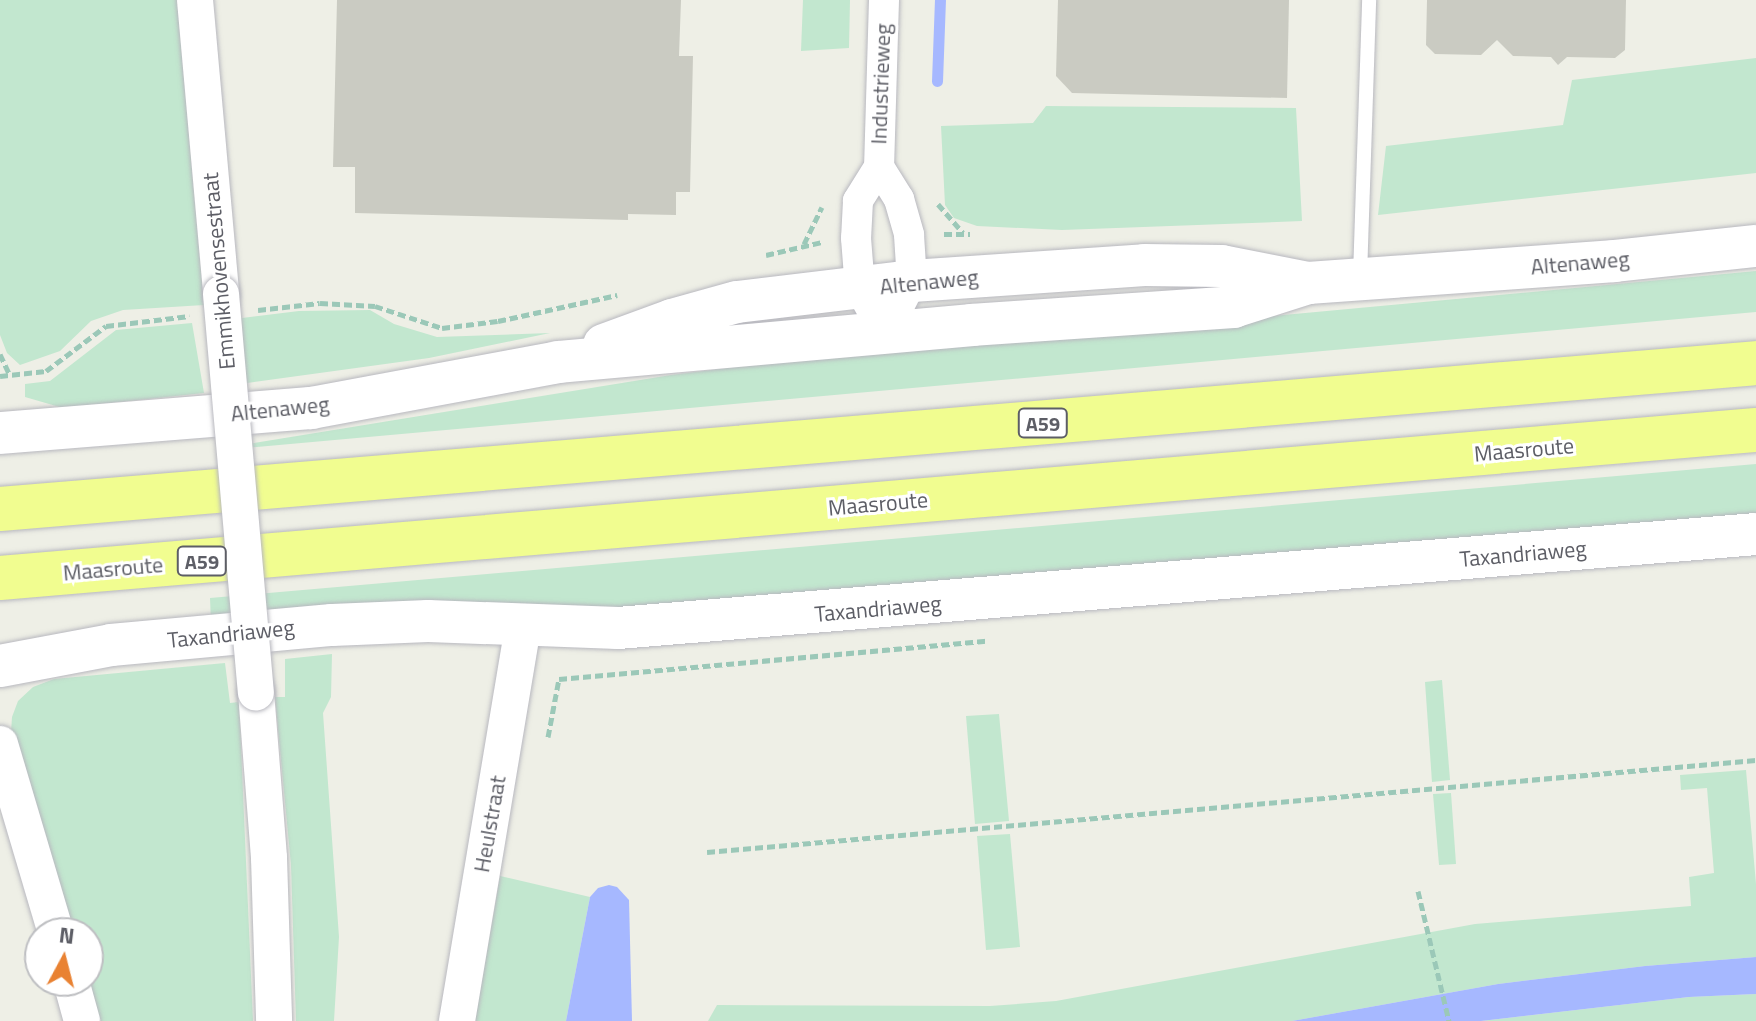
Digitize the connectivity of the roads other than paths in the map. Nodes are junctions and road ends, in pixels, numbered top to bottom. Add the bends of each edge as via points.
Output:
1 (195, 0) edge
2 (884, 0) edge
3 (1369, 0) edge
4 (879, 167) junction
5 (1756, 246) edge
6 (1360, 280) junction
7 (912, 281) junction
8 (1308, 283) junction
9 (860, 289) junction
10 (885, 334) junction
11 (558, 362) junction
12 (1756, 363) edge
13 (1756, 430) edge
14 (0, 433) edge
15 (0, 509) edge
16 (1756, 534) edge
17 (0, 578) edge
18 (523, 626) junction
19 (0, 666) edge
20 (0, 744) edge
21 (51, 917) edge
22 (75, 997) edge
23 (82, 1021) edge
24 (274, 1021) edge
25 (457, 1021) edge

1 - 24 street, Emmikhovensestraat, bridge via 269,858
2 - 4 street, Industrieweg
3 - 6 lane
4 - 7 street, Industrieweg via 899,199 909,235
4 - 9 street, Industrieweg via 858,201
5 - 6 main road, Altenaweg
6 - 8 main road, Altenaweg
7 - 8 main road, Altenaweg via 1144,265 1222,266
7 - 9 main road, Altenaweg
7 - 10 street
8 - 10 main road, Altenaweg via 1233,307
9 - 10 street, Industrieweg
9 - 11 main road, Altenaweg via 737,302
10 - 11 main road, Altenaweg
11 - 14 main road, Altenaweg via 311,408
12 - 15 highway, A59
13 - 17 highway, Maasroute / A59
16 - 18 main road, Taxandriaweg via 765,618 618,628
18 - 19 main road, Taxandriaweg via 428,621 332,625 111,645
18 - 25 street, Heulstraat
20 - 21 street
22 - 23 street

